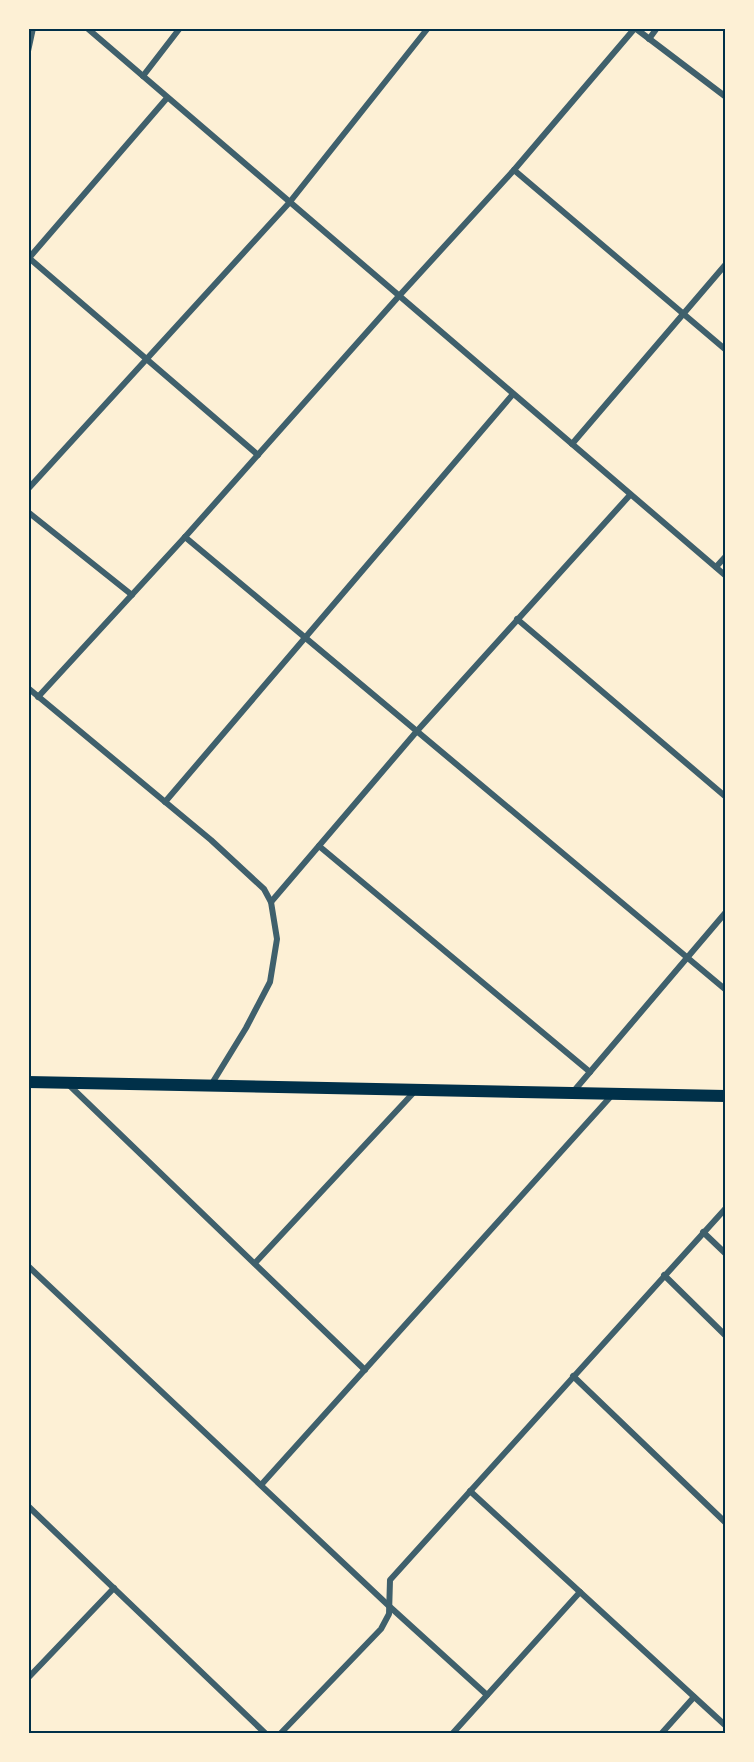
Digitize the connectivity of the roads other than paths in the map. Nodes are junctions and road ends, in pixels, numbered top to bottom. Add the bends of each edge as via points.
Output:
1 (33, 28) edge
2 (87, 28) edge
3 (180, 28) edge
4 (428, 28) edge
5 (635, 28) edge
6 (657, 28) edge
7 (649, 39) junction
8 (28, 51) edge
9 (143, 76) junction
10 (167, 98) junction
11 (726, 98) edge
12 (514, 170) junction
13 (289, 202) junction
14 (726, 264) edge
15 (399, 296) junction
16 (683, 314) junction
17 (726, 350) edge
18 (146, 359) junction
19 (513, 394) junction
20 (572, 444) junction
21 (258, 455) junction
22 (28, 489) edge
23 (630, 495) junction
24 (28, 512) edge
25 (185, 537) junction
26 (726, 556) edge
27 (716, 567) junction
28 (726, 576) edge
29 (132, 595) junction
30 (517, 619) junction
31 (306, 638) junction
32 (28, 688) edge
33 (38, 697) junction
34 (417, 731) junction
35 (726, 797) edge
36 (165, 802) junction
37 (319, 846) junction
38 (271, 902) junction
39 (726, 912) edge
40 (687, 957) junction
41 (726, 990) edge
42 (590, 1072) junction
43 (28, 1082) edge
44 (67, 1083) junction
45 (211, 1086) junction
46 (416, 1090) junction
47 (572, 1093) junction
48 (613, 1094) junction
49 (726, 1096) edge
50 (726, 1208) edge
51 (703, 1232) junction
52 (726, 1254) edge
53 (255, 1263) junction
54 (28, 1266) edge
55 (664, 1275) junction
56 (726, 1336) edge
57 (365, 1370) junction
58 (573, 1376) junction
59 (261, 1485) junction
60 (470, 1491) junction
61 (28, 1506) edge
62 (726, 1522) edge
63 (114, 1588) junction
64 (580, 1592) junction
65 (389, 1606) junction
66 (28, 1678) edge
67 (487, 1695) junction
68 (694, 1697) junction
69 (726, 1726) edge
70 (266, 1734) edge
71 (280, 1734) edge
72 (452, 1734) edge
73 (661, 1734) edge

1 - 8 street
2 - 9 street
3 - 9 street
4 - 13 street
5 - 7 street
5 - 12 street
6 - 7 street
7 - 11 street
9 - 10 street
10 - 13 street
10 - 18 street via 28,258
12 - 15 street
12 - 16 street
13 - 15 street
13 - 18 street
14 - 16 street
15 - 19 street
15 - 21 street
16 - 17 street
16 - 20 street
18 - 21 street
18 - 22 street
19 - 20 street
19 - 31 street
20 - 23 street
21 - 25 street
23 - 27 street
23 - 30 street
24 - 29 street
25 - 29 street
25 - 31 street
26 - 27 street
27 - 28 street
29 - 33 street
30 - 34 street
30 - 35 street
31 - 34 street
31 - 36 street
32 - 33 street
33 - 36 street
34 - 37 street
34 - 40 street
36 - 38 street via 264,889
37 - 38 street
37 - 42 street
38 - 45 street via 277,939 270,982
39 - 40 street
40 - 41 street
40 - 42 street
42 - 47 street
43 - 44 main road
44 - 45 main road
44 - 53 street
45 - 46 main road
46 - 47 main road
46 - 53 street
47 - 48 main road
48 - 49 main road
48 - 57 street
50 - 51 street
51 - 52 street
51 - 55 street
53 - 57 street
54 - 59 street
55 - 56 street
55 - 58 street
57 - 59 street
58 - 60 street
58 - 62 street
59 - 65 street
60 - 64 street
60 - 65 street via 390,1580
61 - 63 street
63 - 66 street
63 - 70 street
64 - 67 street
64 - 68 street
65 - 67 street
65 - 71 street via 381,1629
67 - 72 street
68 - 69 street
68 - 73 street

